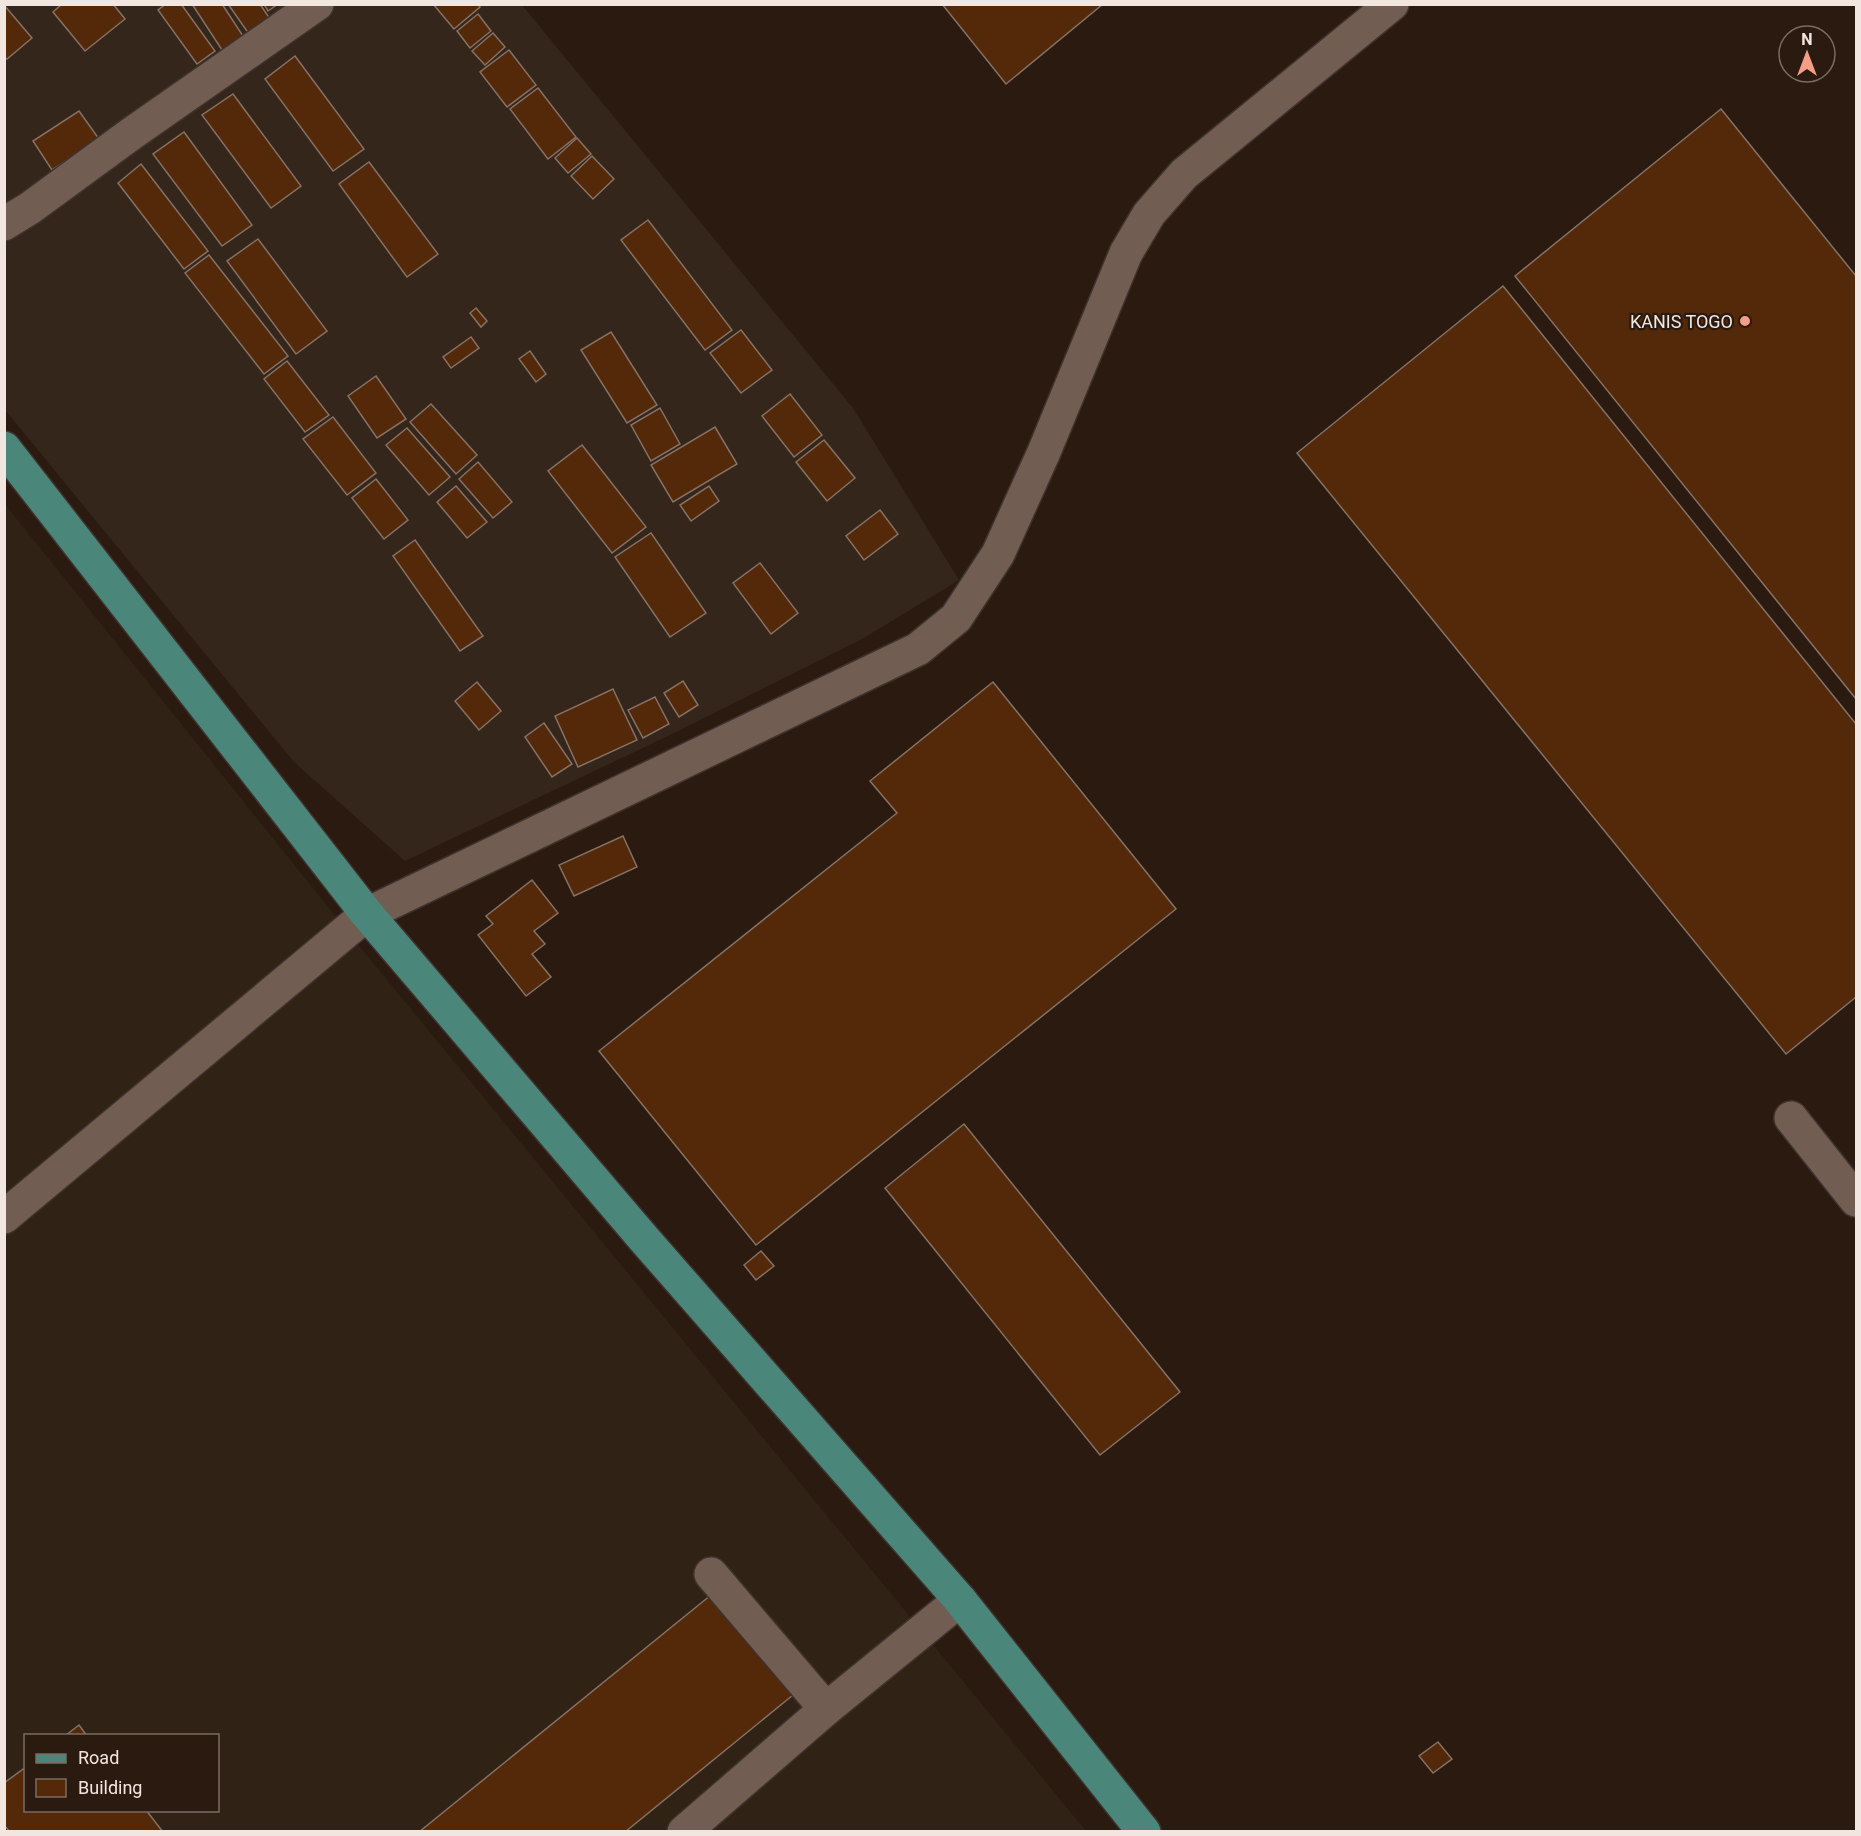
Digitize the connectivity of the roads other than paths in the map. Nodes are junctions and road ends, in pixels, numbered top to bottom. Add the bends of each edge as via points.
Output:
1 (317, 4) edge
2 (1392, 4) edge
3 (4, 224) edge
4 (4, 448) edge
5 (368, 914) junction
6 (1791, 1118) dead end
7 (1857, 1200) edge
8 (4, 1217) edge
9 (711, 1574) dead end
10 (960, 1600) junction
11 (826, 1709) junction
12 (684, 1832) edge
13 (1144, 1832) edge

1 - 3 lane
2 - 5 lane via 1184,174 1149,214 1126,253 998,554 956,618 918,649
4 - 5 main road
5 - 8 lane
5 - 10 main road via 644,1239
6 - 7 lane
9 - 11 lane
10 - 11 lane
10 - 13 main road
11 - 12 lane

